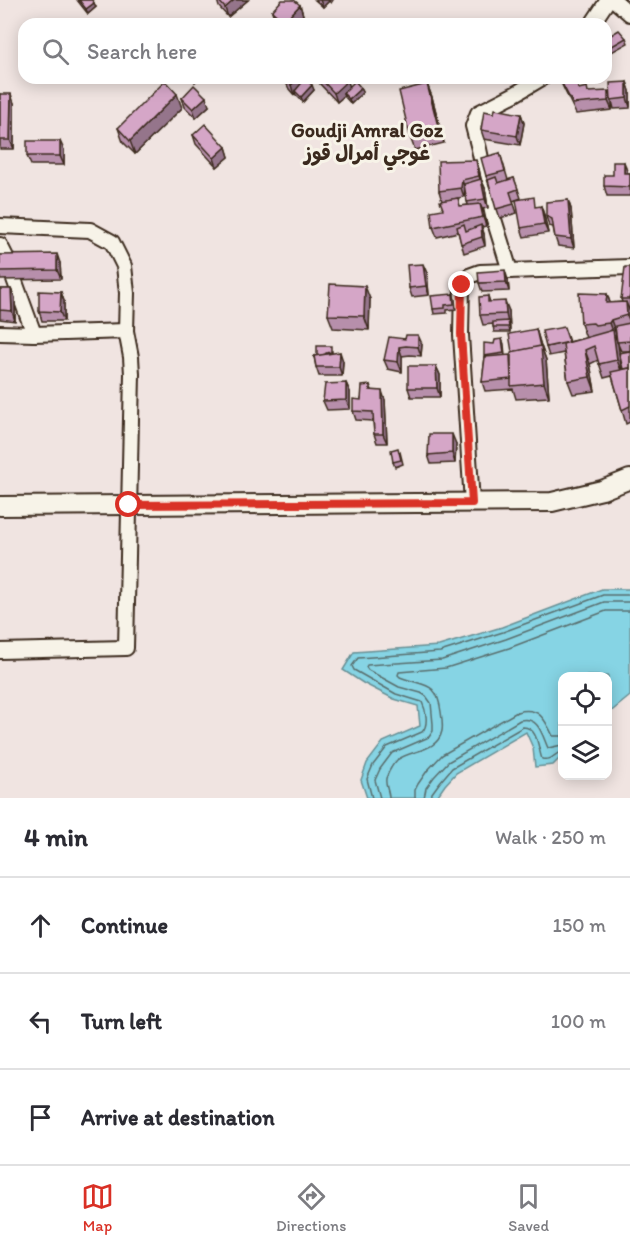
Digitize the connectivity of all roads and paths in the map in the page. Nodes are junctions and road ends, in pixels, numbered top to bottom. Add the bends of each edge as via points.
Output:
1 (608, 0) edge
2 (614, 0) edge
3 (630, 14) edge
4 (596, 18) edge
5 (532, 84) edge
6 (0, 226) edge
7 (0, 245) edge
8 (630, 267) edge
9 (510, 271) junction
10 (126, 331) junction
11 (0, 333) edge
12 (34, 334) junction
13 (630, 479) edge
14 (472, 503) junction
15 (129, 505) junction
16 (0, 506) edge
17 (0, 651) edge

1 - 4 street
2 - 3 street
5 - 9 street via 478,113 472,126
6 - 10 street via 90,230 112,242 124,266
7 - 12 street
8 - 9 street
9 - 14 street via 480,272 469,276 462,285 461,334
10 - 12 street
10 - 15 street via 132,374
11 - 12 street
13 - 14 street via 552,502
14 - 15 street
15 - 16 street
15 - 17 street via 126,648

